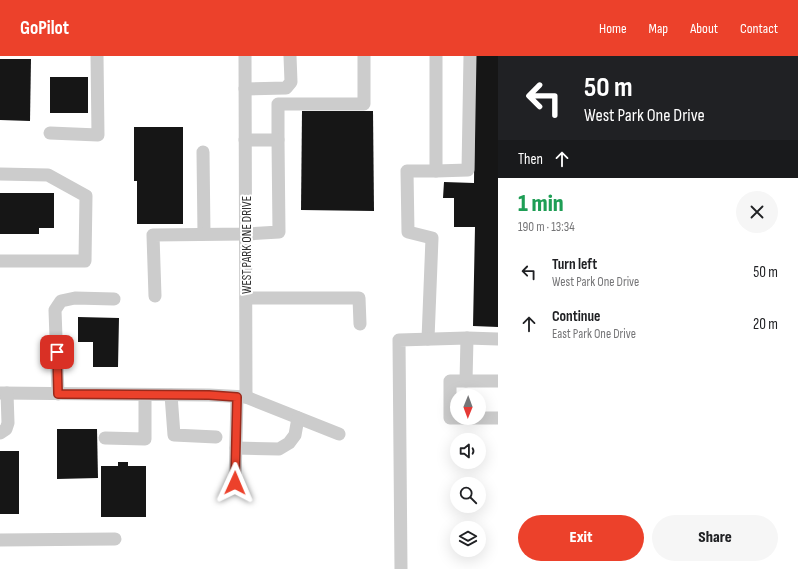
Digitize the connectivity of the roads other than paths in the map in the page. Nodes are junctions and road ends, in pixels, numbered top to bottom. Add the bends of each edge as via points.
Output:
1 (97, 56) edge
2 (245, 56) edge
3 (290, 56) edge
4 (364, 56) edge
5 (436, 56) edge
6 (470, 56) edge
7 (245, 89) junction
8 (50, 133) dead end
9 (245, 140) junction
10 (278, 140) junction
11 (204, 152) dead end
12 (436, 171) junction
13 (0, 174) edge
14 (204, 234) junction
15 (246, 234) junction
16 (0, 261) edge
17 (155, 296) dead end
18 (114, 298) dead end
19 (246, 298) junction
20 (360, 324) dead end
21 (467, 338) junction
22 (428, 339) junction
23 (498, 339) edge
24 (466, 381) junction
25 (498, 381) edge
26 (4, 393) edge
27 (58, 394) junction
28 (171, 394) junction
29 (145, 395) junction
30 (242, 397) junction
31 (298, 418) junction
32 (498, 418) edge
33 (0, 433) edge
34 (339, 434) dead end
35 (216, 437) dead end
36 (105, 438) dead end
37 (236, 448) junction
38 (235, 483) dead end
39 (115, 539) dead end
40 (0, 540) edge
41 (401, 569) edge

1 - 8 street via 98,135
2 - 7 street, WEST PARK ONE DRIVE
3 - 7 street via 290,82 286,88
4 - 10 street via 364,104 278,104
5 - 12 street
6 - 12 street via 468,170
7 - 9 street, WEST PARK ONE DRIVE
9 - 10 street
9 - 15 street, WEST PARK ONE DRIVE
10 - 15 street via 279,232
11 - 14 street
12 - 22 street via 407,171 408,232 432,238
13 - 16 street via 48,175 86,196 86,203 85,262
14 - 15 street
14 - 17 street via 153,235
15 - 19 street, WEST PARK ONE DRIVE
18 - 27 street via 61,300 55,310
19 - 20 street via 360,298
19 - 30 street, WEST PARK ONE DRIVE
21 - 22 street
21 - 23 street
21 - 24 street
22 - 41 street via 399,340
24 - 25 street
24 - 32 street via 450,381 450,418
26 - 27 street
26 - 33 street via 8,423 6,429
27 - 29 street
28 - 29 street
28 - 30 street
28 - 35 street via 174,435
29 - 36 street via 145,439
30 - 31 street
30 - 37 street, WEST PARK ONE DRIVE
31 - 34 street
31 - 37 street via 295,435 289,443 279,449
37 - 38 street, WEST PARK ONE DRIVE
39 - 40 street

